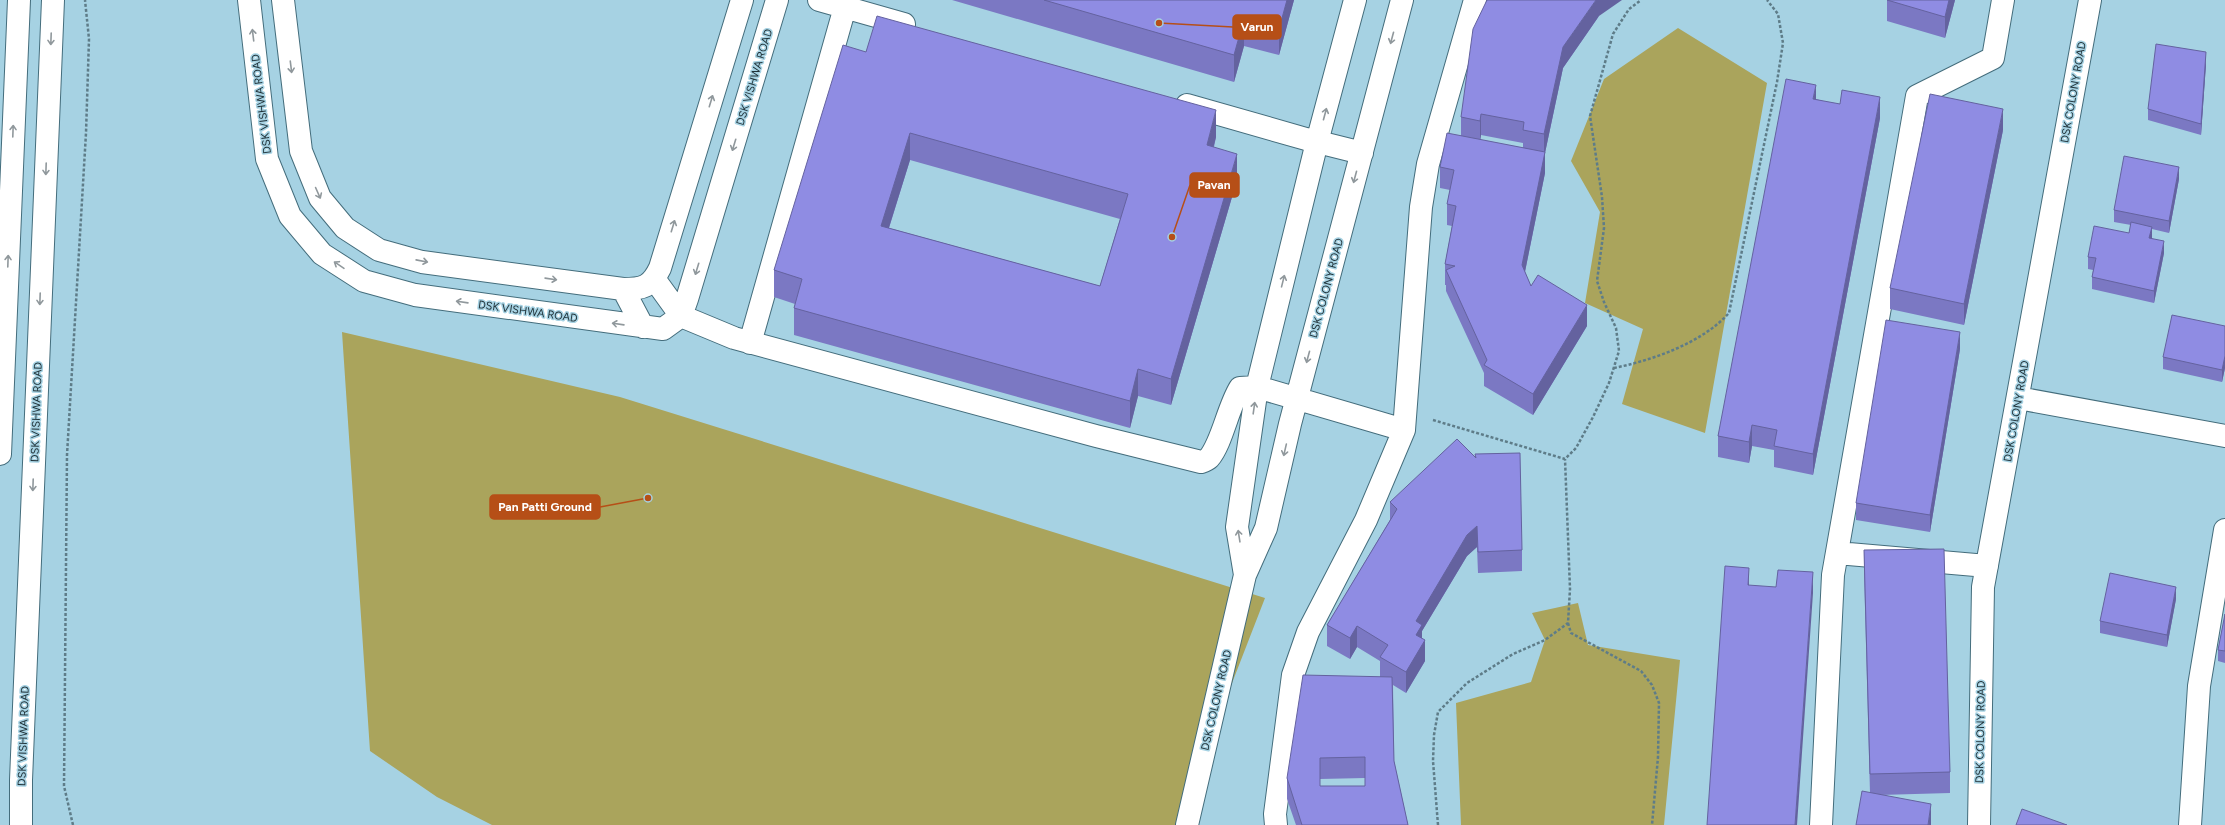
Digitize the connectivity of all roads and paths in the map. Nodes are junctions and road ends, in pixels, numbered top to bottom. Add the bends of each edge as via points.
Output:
1 (19, 0) edge
2 (53, 0) edge
3 (85, 0) edge
4 (249, 0) edge
5 (283, 0) edge
6 (742, 0) edge
7 (778, 0) edge
8 (819, 0) edge
9 (1355, 0) edge
10 (1402, 0) edge
11 (1474, 0) edge
12 (1641, 0) edge
13 (1767, 0) edge
14 (2003, 0) edge
15 (2090, 0) edge
16 (846, 4) edge
17 (922, 29) edge
18 (1168, 100) edge
19 (1317, 142) junction
20 (1362, 152) junction
21 (655, 280) junction
22 (623, 289) junction
23 (681, 316) junction
24 (643, 327) junction
25 (750, 343) junction
26 (1614, 368) junction
27 (1257, 387) junction
28 (1297, 398) junction
29 (2018, 398) junction
30 (1405, 421) junction
31 (1, 430) junction
32 (35, 433) junction
33 (2225, 436) edge
34 (0, 454) edge
35 (1565, 459) junction
36 (2225, 530) edge
37 (1837, 553) junction
38 (1987, 566) junction
39 (1245, 575) junction
40 (1568, 623) junction
41 (21, 825) edge
42 (73, 825) edge
43 (1187, 825) edge
44 (1276, 825) edge
45 (1438, 825) edge
46 (1652, 825) edge
47 (1822, 825) edge
48 (1979, 825) edge
49 (2190, 825) edge

31 -> 1 street
2 -> 32 street, DSK VISHWA ROAD
3 - 42 path via 89,39 86,133 67,455 64,786
24 -> 4 street, DSK VISHWA ROAD via 415,295 364,282 322,254 290,216 267,159
5 -> 22 street via 301,151 320,198 345,228 379,250 422,262
21 -> 6 street
7 -> 23 street, DSK VISHWA ROAD
8 - 16 street
19 -> 9 street, DSK COLONY ROAD
10 -> 20 street, DSK COLONY ROAD
11 - 30 street via 1428,164 1420,207
12 - 26 path via 1629,9 1613,34 1590,116 1604,221 1597,281 1616,328 1619,351
13 - 26 path via 1778,14 1783,43 1773,104 1729,313 1710,329 1672,350 1643,362
14 - 37 street via 1993,58 1917,96
15 - 29 street, DSK COLONY ROAD
16 - 17 street
16 - 25 street
18 - 19 street
19 - 20 street
27 -> 19 street, DSK COLONY ROAD
20 -> 28 street, DSK COLONY ROAD
21 - 22 street via 648,286
21 - 23 street
22 - 24 street
23 - 24 street, DSK VISHWA ROAD via 664,329
23 - 25 street
25 - 27 street via 1201,462 1208,459 1213,451 1240,388
26 - 35 path via 1576,448
27 - 28 street
39 -> 27 street, DSK COLONY ROAD via 1237,527
28 - 30 street
28 -> 39 street, DSK COLONY ROAD via 1266,528
29 - 33 street
29 - 38 street, DSK COLONY ROAD
30 - 35 path
30 - 44 street via 1366,520 1308,632 1293,675 1275,814
31 - 32 street
31 - 34 street
32 -> 41 street, DSK VISHWA ROAD
35 - 40 path via 1570,589
36 - 49 street via 2199,686
37 - 38 street
37 - 47 street via 1833,575
38 - 48 street, DSK COLONY ROAD via 1983,587
39 - 43 street, DSK COLONY ROAD
40 - 45 path via 1545,640 1513,654 1467,683 1438,712 1433,761
40 - 46 path via 1571,633 1640,671 1652,685 1658,703 1658,758

